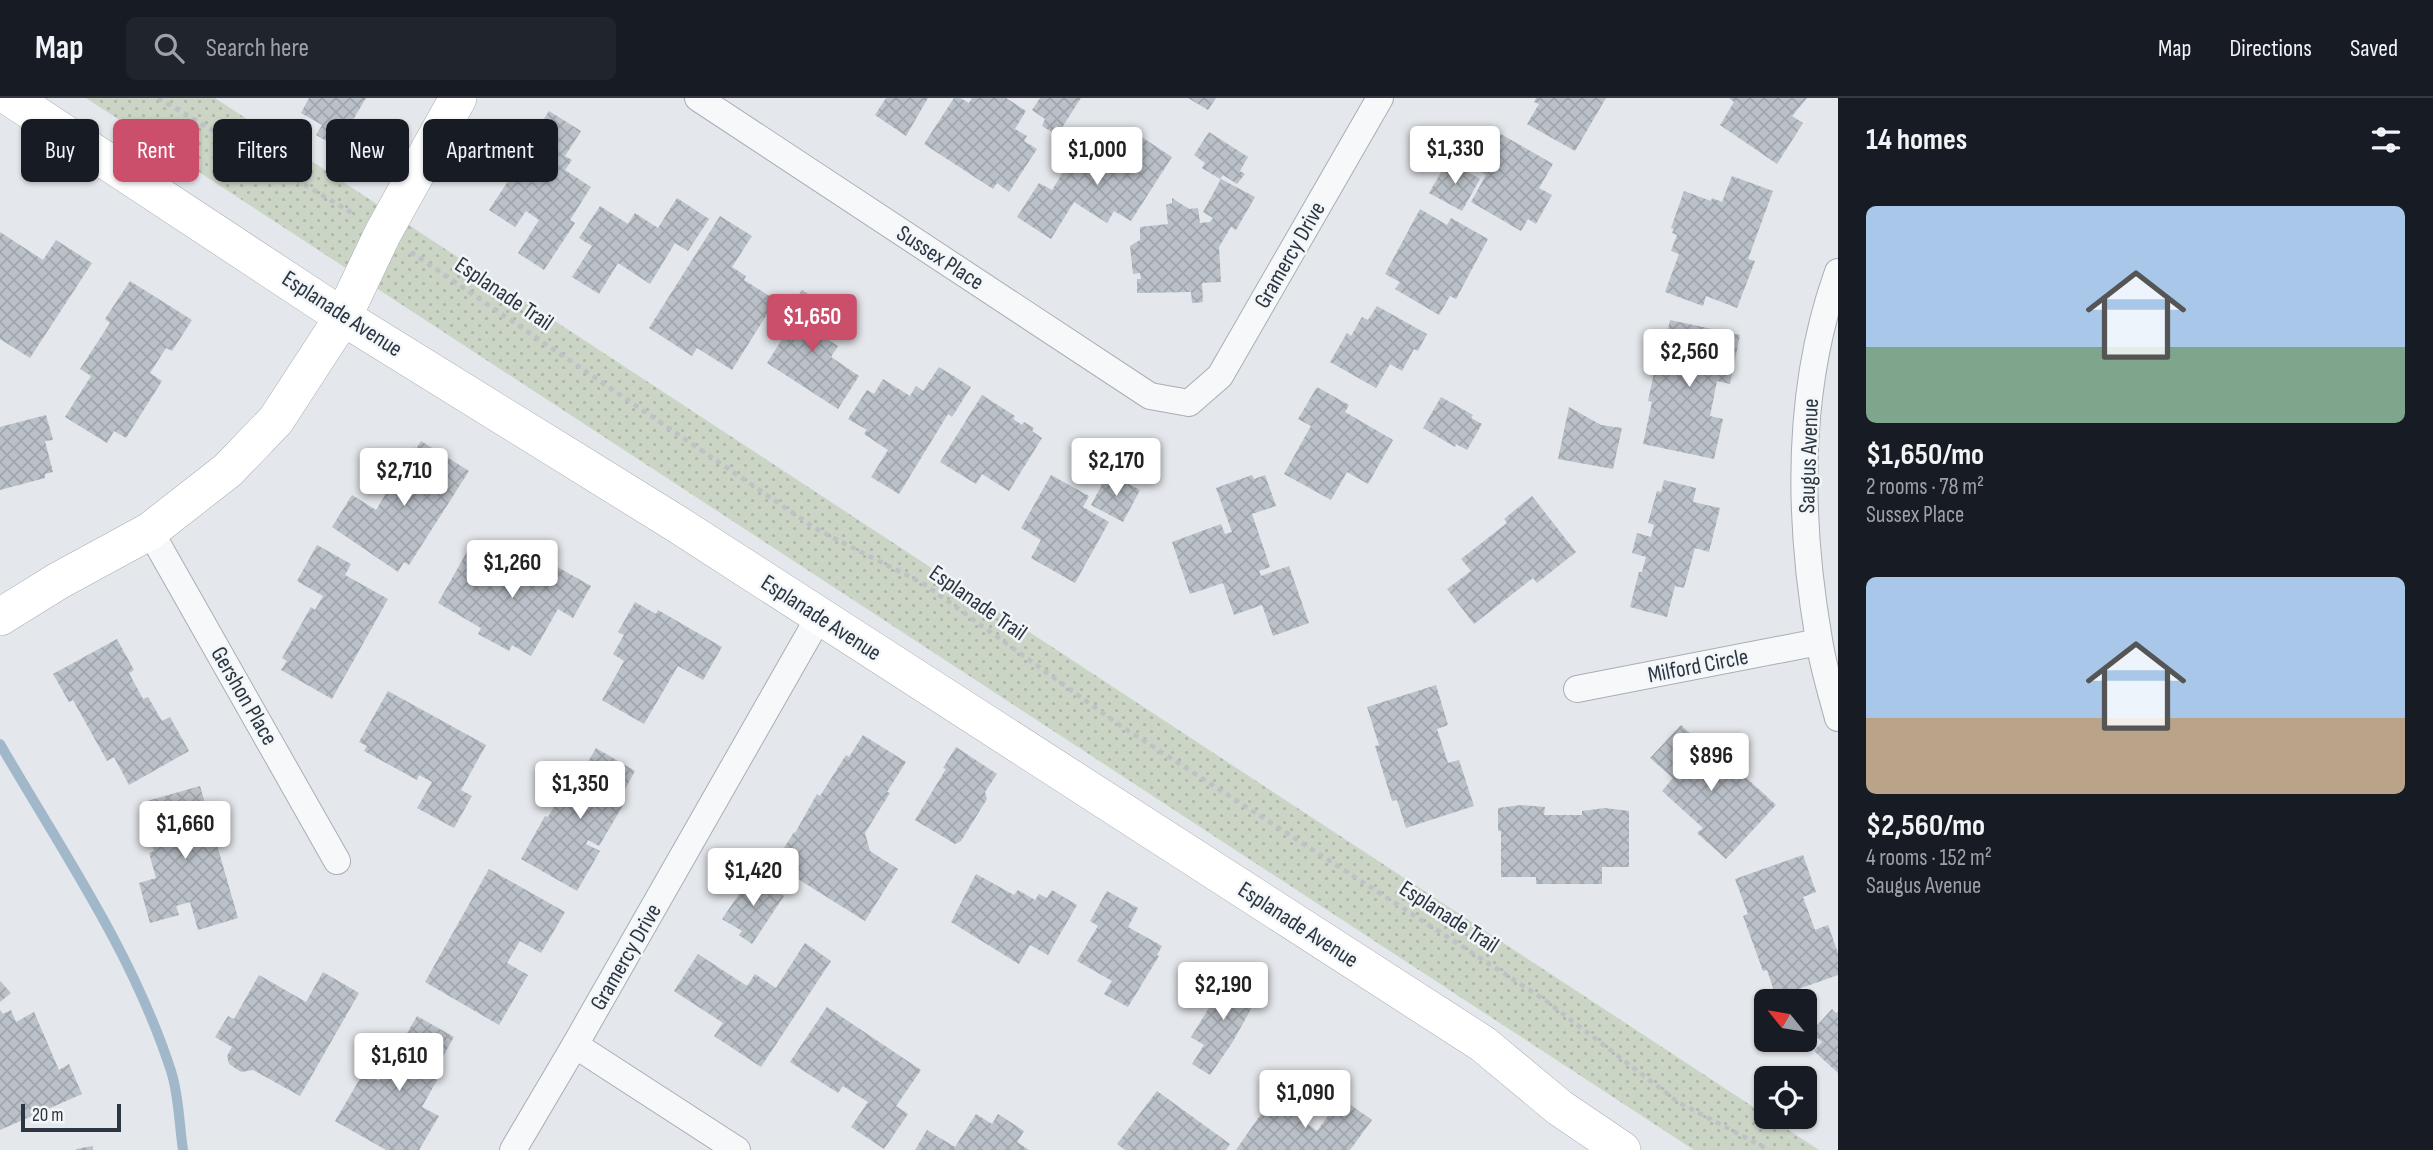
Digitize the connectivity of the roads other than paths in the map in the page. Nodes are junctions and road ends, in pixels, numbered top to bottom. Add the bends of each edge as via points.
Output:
1 (11, 98) edge
2 (458, 98) edge
3 (698, 98) edge
4 (1380, 98) edge
5 (1838, 272) edge
6 (344, 317) junction
7 (1189, 402) joint
8 (150, 530) junction
9 (0, 617) edge
10 (820, 617) junction
11 (1819, 642) junction
12 (1577, 689) dead end
13 (1838, 718) edge
14 (337, 861) dead end
15 (575, 1045) junction
16 (513, 1150) edge
17 (737, 1150) edge
18 (1622, 1150) edge

1 - 6 street, Esplanade Avenue
2 - 6 street via 383,233
3 - 7 street, Sussex Place via 1150,396
4 - 7 street, Gramercy Drive via 1220,376
5 - 11 street, Saugus Avenue via 1826,306 1805,418 1806,547
6 - 8 street via 276,420 228,470
6 - 10 street, Esplanade Avenue
8 - 9 street
8 - 14 street, Gershon Place
10 - 15 street, Gramercy Drive
10 - 18 street, Esplanade Avenue via 1483,1044 1560,1108
11 - 12 street, Milford Circle
11 - 13 street, Saugus Avenue
15 - 16 street, Gramercy Drive
15 - 17 street

